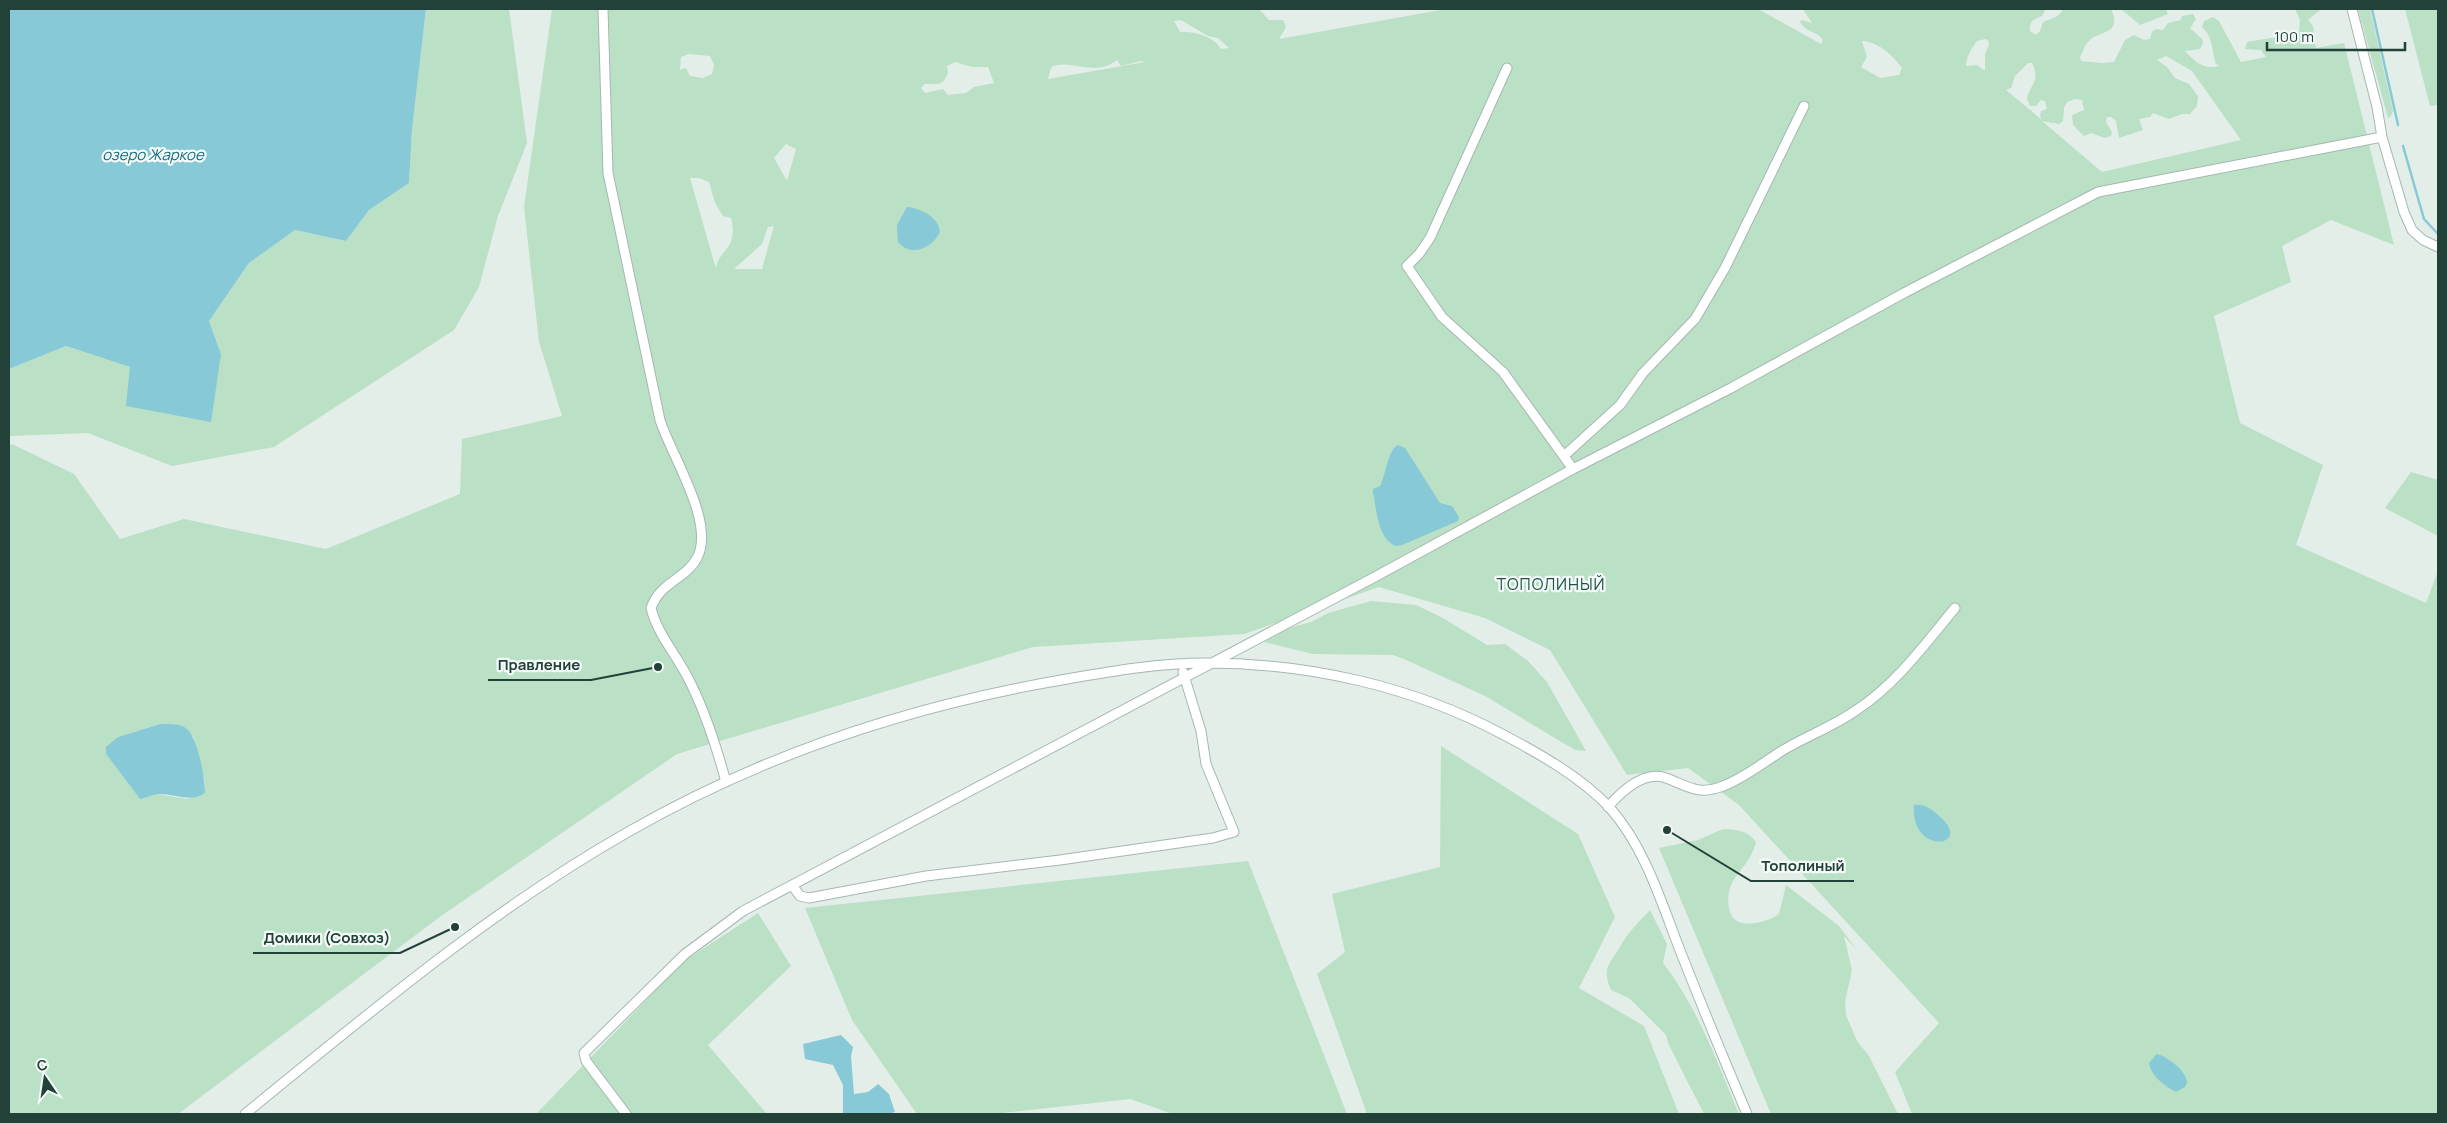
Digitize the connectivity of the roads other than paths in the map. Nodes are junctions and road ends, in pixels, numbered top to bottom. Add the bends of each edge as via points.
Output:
1 (603, 9) edge
2 (2352, 9) edge
3 (1507, 68) dead end
4 (1804, 106) dead end
5 (2382, 137) junction
6 (2438, 247) edge
7 (1565, 455) junction
8 (1573, 469) junction
9 (1955, 608) dead end
10 (1210, 663) junction
11 (1181, 664) junction
12 (1184, 676) junction
13 (726, 782) junction
14 (1608, 807) junction
15 (792, 885) junction
16 (245, 1114) edge
17 (626, 1114) edge
18 (1747, 1114) edge

1 - 13 street via 610,182 660,420 696,504 700,523 697,558 662,589 651,608 657,625 704,710
2 - 5 street via 2378,107
3 - 7 street via 1430,238 1407,266 1442,317 1503,372
4 - 7 street via 1725,268 1695,319 1644,373 1620,405
5 - 6 street via 2412,230
5 - 8 street via 2098,192
7 - 8 street
8 - 10 street
9 - 14 street via 1899,675 1842,719 1724,786 1706,791 1679,785 1665,777 1652,776 1621,792
10 - 11 street
10 - 12 street
10 - 14 street via 1330,675 1377,684 1451,709 1521,744 1580,782
11 - 12 street
11 - 13 street via 1148,666 1025,686 931,707 808,747
12 - 15 street
12 - 15 street via 1201,730 1206,764 1234,832 1212,838 918,878 809,898 800,896
13 - 16 street via 627,832 479,927
14 - 18 street via 1640,852 1654,882
15 - 17 street via 743,911 697,944 584,1053 586,1061

